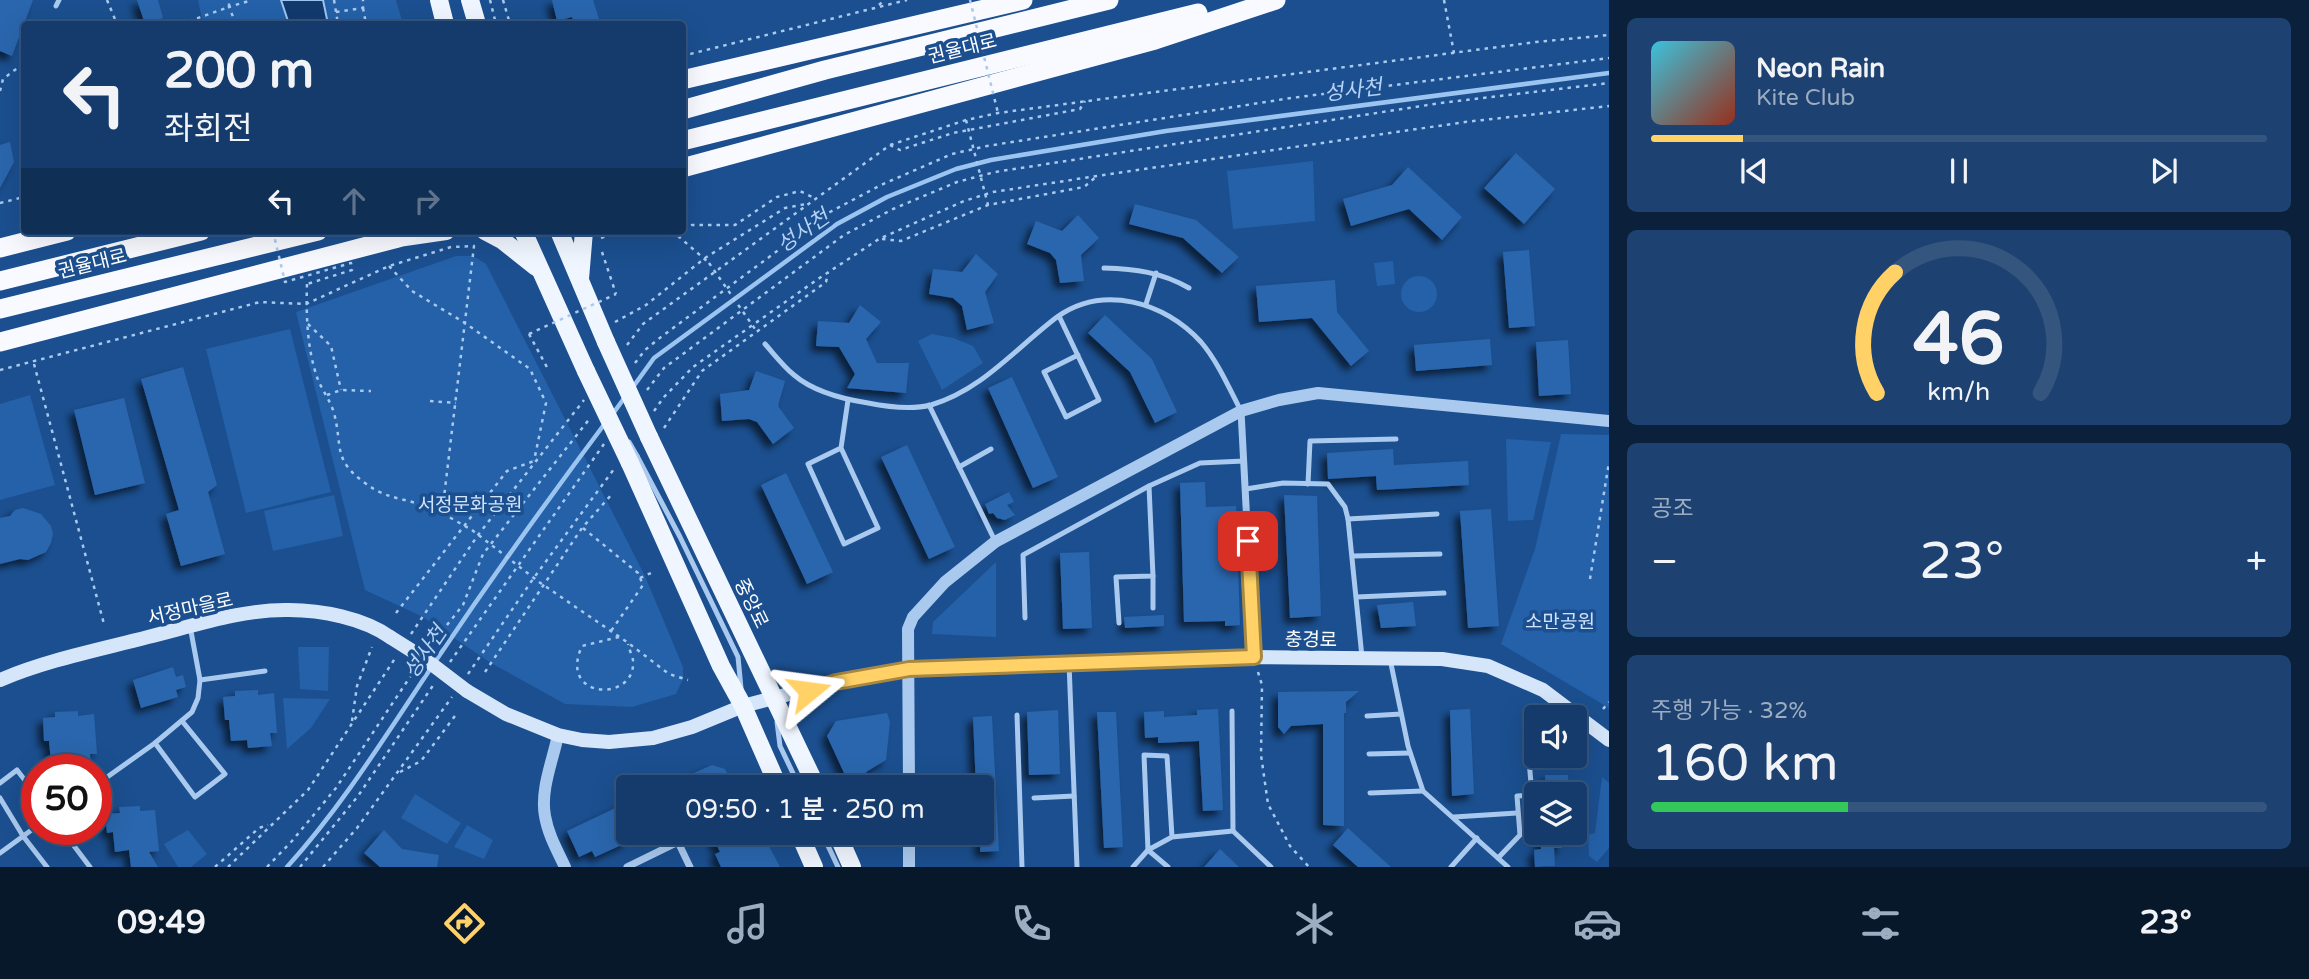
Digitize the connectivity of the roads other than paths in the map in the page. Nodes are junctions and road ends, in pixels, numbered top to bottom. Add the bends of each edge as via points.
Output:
1 (439, 0) edge
2 (468, 0) edge
3 (1023, 0) edge
4 (1110, 0) edge
5 (1252, 0) edge
6 (1276, 0) edge
7 (444, 21) edge
8 (475, 21) edge
9 (686, 79) edge
10 (686, 109) edge
11 (686, 140) edge
12 (686, 167) edge
13 (51, 235) edge
14 (185, 235) edge
15 (302, 235) edge
16 (405, 235) edge
17 (493, 235) edge
18 (525, 235) edge
19 (561, 235) edge
20 (590, 235) edge
21 (0, 248) edge
22 (1104, 268) dead end
23 (539, 269) junction
24 (1156, 273) junction
25 (0, 281) edge
26 (580, 282) junction
27 (1189, 288) dead end
28 (1146, 304) junction
29 (0, 309) edge
30 (1059, 316) junction
31 (0, 342) edge
32 (765, 344) dead end
33 (1077, 355) junction
34 (849, 400) junction
35 (929, 405) junction
36 (1241, 411) junction
37 (1609, 421) edge
38 (1396, 439) dead end
39 (841, 447) junction
40 (991, 449) dead end
41 (1244, 461) junction
42 (959, 467) junction
43 (1308, 484) junction
44 (1150, 486) junction
45 (1246, 489) junction
46 (1437, 514) dead end
47 (1348, 519) junction
48 (995, 542) junction
49 (1440, 554) dead end
50 (1353, 556) junction
51 (1153, 576) junction
52 (1444, 593) dead end
53 (1357, 597) junction
54 (1153, 608) dead end
55 (1025, 618) dead end
56 (1119, 623) dead end
57 (190, 626) junction
58 (1363, 659) junction
59 (1390, 659) junction
60 (1069, 663) junction
61 (1256, 665) junction
62 (909, 669) junction
63 (265, 671) dead end
64 (0, 680) edge
65 (201, 680) junction
66 (775, 698) junction
67 (743, 706) junction
68 (1233, 711) dead end
69 (1401, 714) junction
70 (1017, 715) dead end
71 (1367, 716) dead end
72 (182, 721) junction
73 (558, 735) junction
74 (1609, 740) edge
75 (155, 743) junction
76 (1410, 753) junction
77 (1369, 754) dead end
78 (1530, 768) edge
79 (112, 774) edge
80 (21, 775) edge
81 (773, 775) edge
82 (794, 775) edge
83 (811, 775) edge
84 (909, 775) edge
85 (0, 783) edge
86 (1423, 791) junction
87 (1370, 793) dead end
88 (1074, 796) junction
89 (0, 798) edge
90 (1034, 798) dead end
91 (1517, 813) junction
92 (1454, 817) junction
93 (1233, 831) junction
94 (21, 833) edge
95 (21, 837) edge
96 (1172, 837) junction
97 (1477, 838) junction
98 (30, 845) edge
99 (73, 845) edge
100 (804, 845) edge
101 (828, 845) edge
102 (842, 845) edge
103 (909, 845) edge
104 (1148, 850) junction
105 (0, 853) edge
106 (1502, 864) edge
107 (47, 867) edge
108 (90, 867) edge
109 (565, 867) edge
110 (627, 867) edge
111 (690, 867) edge
112 (814, 867) edge
113 (838, 867) edge
114 (852, 867) edge
115 (909, 867) edge
116 (1022, 867) edge
117 (1077, 867) edge
118 (1133, 867) edge
119 (1168, 867) edge
120 (1271, 867) edge
121 (1451, 867) edge

1 - 7 main road
2 - 8 main road
3 - 9 highway
4 - 10 highway, 권율대로
5 - 11 highway, 권율대로
6 - 12 highway via 1155,40
13 - 21 highway
14 - 25 highway, 권율대로
15 - 29 highway, 권율대로
16 - 31 highway
17 - 23 main road
18 - 23 main road
19 - 26 main road
20 - 26 main road
22 - 24 lane
23 - 67 main road, bridge
24 - 27 lane
24 - 28 lane
26 - 66 main road, 중앙로, bridge via 606,342 657,433
28 - 30 lane via 1114,299 1087,303
28 - 36 lane via 1177,320 1201,342
30 - 33 lane
30 - 35 lane via 980,382
32 - 34 lane via 794,375
33 - 33 lane via 1044,372 1066,417 1099,400
34 - 35 lane via 892,407
34 - 39 lane
35 - 42 lane
36 - 37 street via 1318,393
36 - 41 street
36 - 48 street
38 - 43 lane via 1310,441
39 - 39 lane via 808,464 844,544 878,528
40 - 42 lane
41 - 44 lane via 1200,463
41 - 45 street
42 - 48 lane
43 - 45 lane
43 - 47 lane via 1328,484
44 - 51 lane
44 - 55 lane via 1023,555
45 - 61 street
46 - 47 lane
47 - 50 lane
48 - 62 street via 945,582 913,617 908,629
49 - 50 lane
50 - 53 lane
51 - 54 lane
51 - 56 lane via 1116,577
52 - 53 lane
53 - 58 lane
57 - 64 main road, 서정마을로 via 29,668
57 - 65 lane
57 - 73 main road, 서정마을로, bridge via 289,610 338,616 381,630 506,714
58 - 59 main road, 충경로
58 - 61 main road, 충경로
59 - 69 lane
59 - 74 main road, 충경로 via 1442,659 1488,666 1544,690
60 - 61 main road, 충경로
60 - 62 main road, 충경로
60 - 88 lane
62 - 66 main road, 충경로
62 - 84 street
63 - 65 lane
65 - 72 lane via 192,712
66 - 67 main road, 충경로
66 - 82 lane via 780,746
66 - 83 main road, 중앙로
67 - 73 main road via 653,738 609,741
67 - 81 main road
68 - 93 lane
69 - 71 lane
69 - 76 lane
70 - 116 lane
72 - 75 lane
72 - 75 lane via 225,774 195,796
73 - 109 street via 544,813
75 - 79 lane
76 - 77 lane
76 - 86 lane
78 - 91 lane via 1532,795 1517,796
80 - 85 lane via 17,770
86 - 87 lane
86 - 92 lane
88 - 90 lane
88 - 117 lane
89 - 94 lane
91 - 92 lane
91 - 106 lane via 1520,835
92 - 97 lane
93 - 96 lane
93 - 120 lane
95 - 105 lane
96 - 104 lane
96 - 104 lane via 1167,756 1144,755
97 - 106 lane
97 - 121 lane
98 - 107 lane
99 - 108 lane
100 - 112 main road
101 - 113 lane
102 - 114 main road
103 - 115 street
104 - 118 lane
104 - 119 lane
110 - 111 street via 678,842

